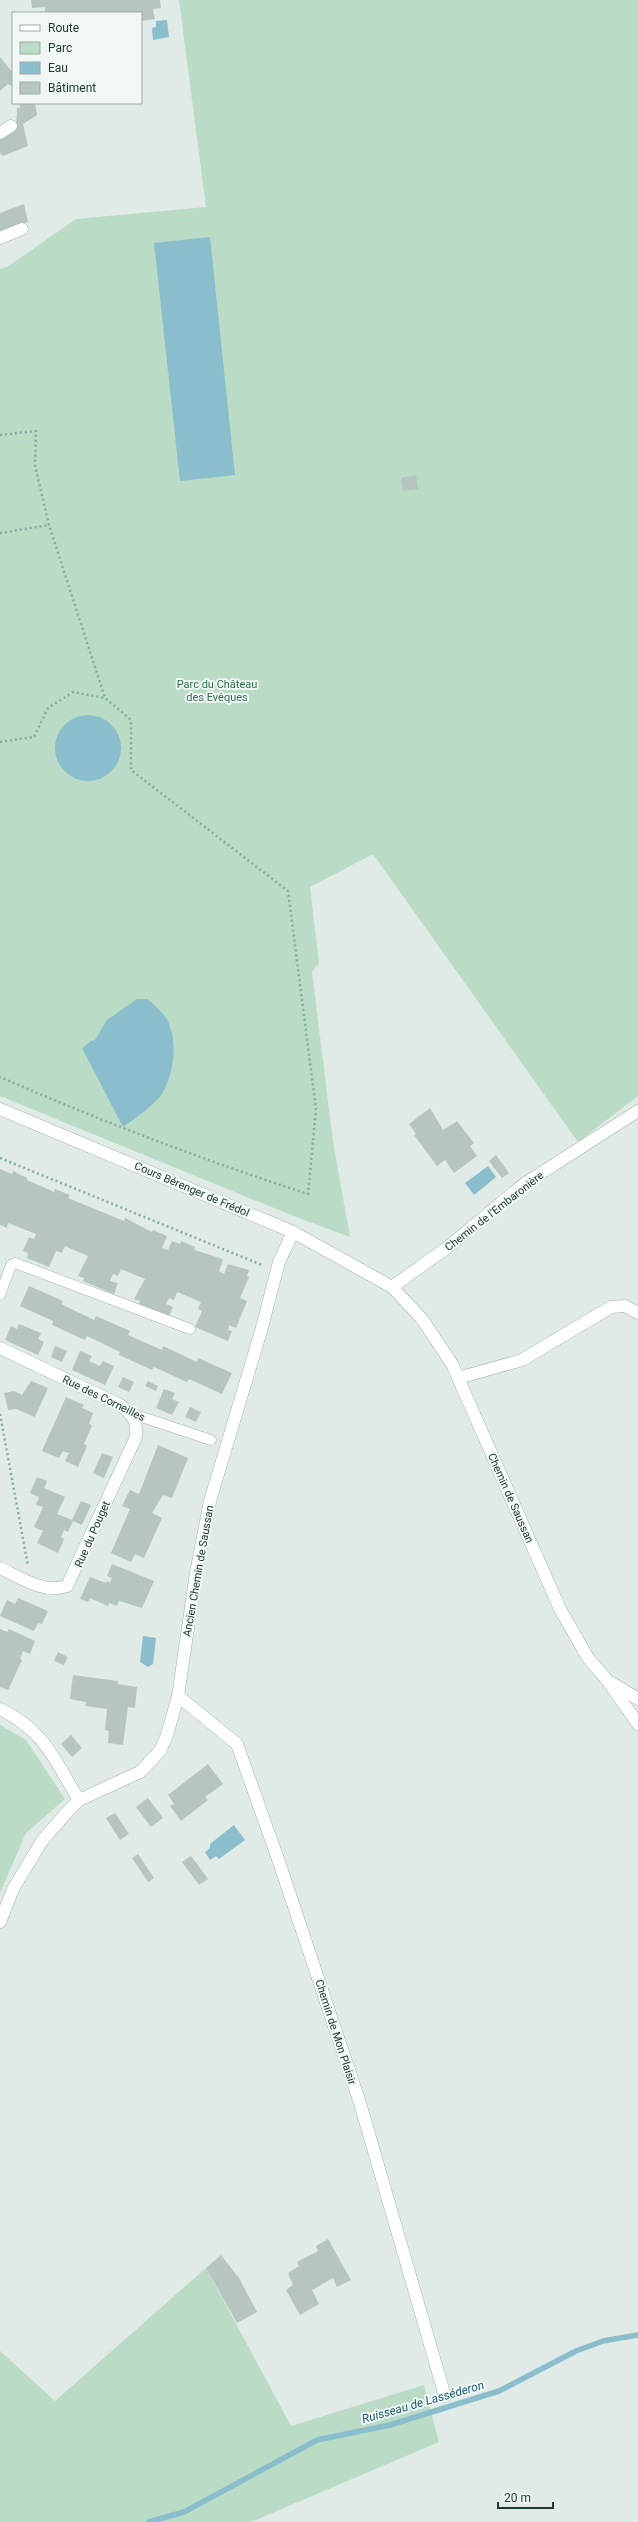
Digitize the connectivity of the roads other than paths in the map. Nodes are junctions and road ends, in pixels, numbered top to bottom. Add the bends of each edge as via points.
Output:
1 (11, 126) dead end
2 (0, 133) edge
3 (22, 229) dead end
4 (0, 238) edge
5 (0, 1109) edge
6 (635, 1117) edge
7 (293, 1232) junction
8 (378, 1280) joint
9 (392, 1287) junction
10 (0, 1295) edge
11 (638, 1313) edge
12 (190, 1329) dead end
13 (0, 1348) edge
14 (458, 1378) junction
15 (133, 1414) junction
16 (211, 1440) dead end
17 (1, 1572) edge
18 (607, 1680) junction
19 (178, 1696) junction
20 (638, 1699) edge
21 (0, 1709) edge
22 (638, 1724) edge
23 (79, 1800) junction
24 (0, 1922) edge
25 (445, 2396) dead end

1 - 2 street
3 - 4 street
5 - 7 street, Cours Bérenger de Frédol
6 - 9 street, Chemin de l'Embaronière via 524,1184 448,1247
7 - 8 street, Cours Bérenger de Frédol
7 - 19 street, Ancien Chemin de Saussan via 278,1266 210,1500
8 - 9 street, Chemin de Saussan
9 - 14 street, Chemin de Saussan via 422,1319 452,1364
10 - 12 lane via 11,1265 16,1263
11 - 14 street via 625,1306 611,1308 522,1360
13 - 15 street, Rue des Corneilles via 120,1405
14 - 18 street, Chemin de Saussan via 560,1609 588,1658
15 - 16 lane, Rue des Corneilles
15 - 17 street, Rue du Pouget via 137,1425 136,1437 67,1586 55,1590 45,1588
18 - 20 street
18 - 22 street, Chemin de Saussan
19 - 23 street, Ancien Chemin de Saussan via 160,1751 146,1766 140,1772
19 - 25 street, Chemin de Mon Plaisir via 236,1744 278,1859 360,2103
21 - 23 street via 19,1718 42,1738
23 - 24 street via 42,1841 13,1890

